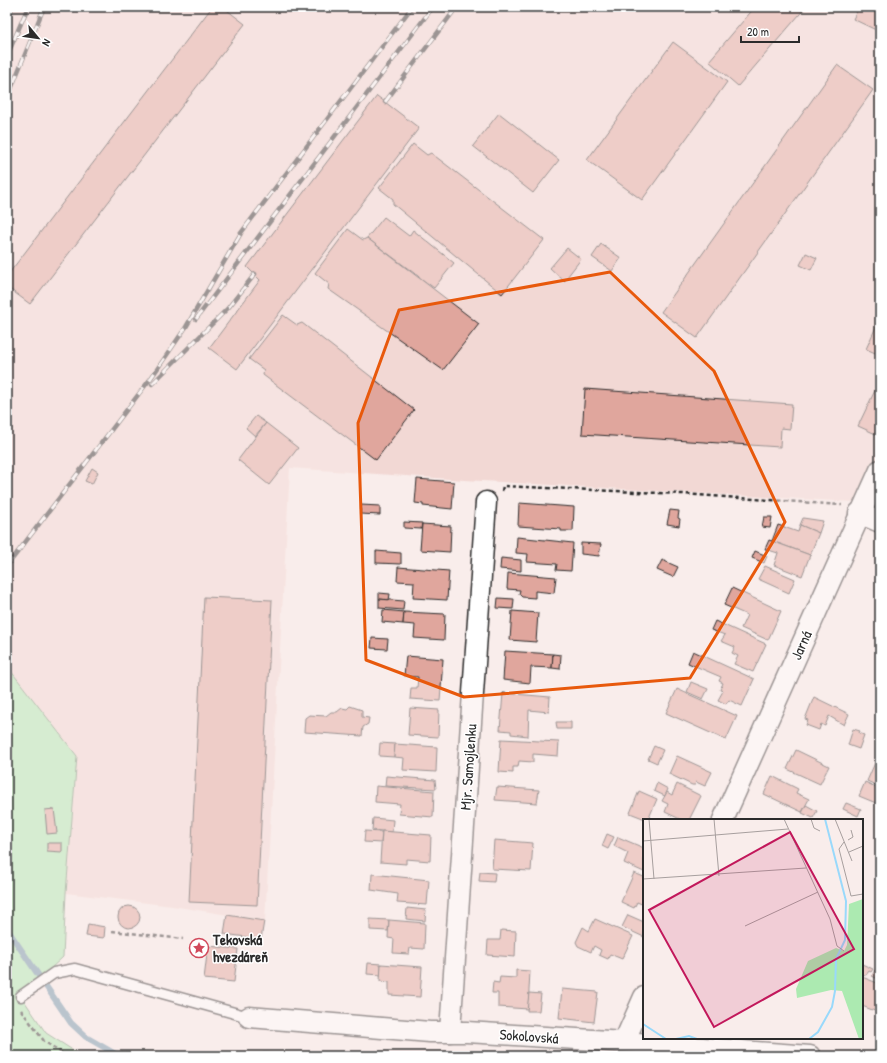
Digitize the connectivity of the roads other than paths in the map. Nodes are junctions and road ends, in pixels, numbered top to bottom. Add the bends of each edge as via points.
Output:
1 (880, 470) edge
2 (494, 498) road end
3 (859, 513) junction
4 (880, 522) edge
5 (723, 819) edge
6 (21, 996) road end
7 (643, 999) edge
8 (249, 1017) joint
9 (450, 1032) junction
10 (624, 1042) junction
11 (810, 1056) edge

1 - 3 street, Jarná
2 - 9 street, Mjr. Samojlenku
3 - 4 street
3 - 5 street, Jarná
6 - 8 lane via 54,973 75,969
7 - 10 street
8 - 9 street, Sokolovská
9 - 10 street, Sokolovská
10 - 11 street, Sokolovská

